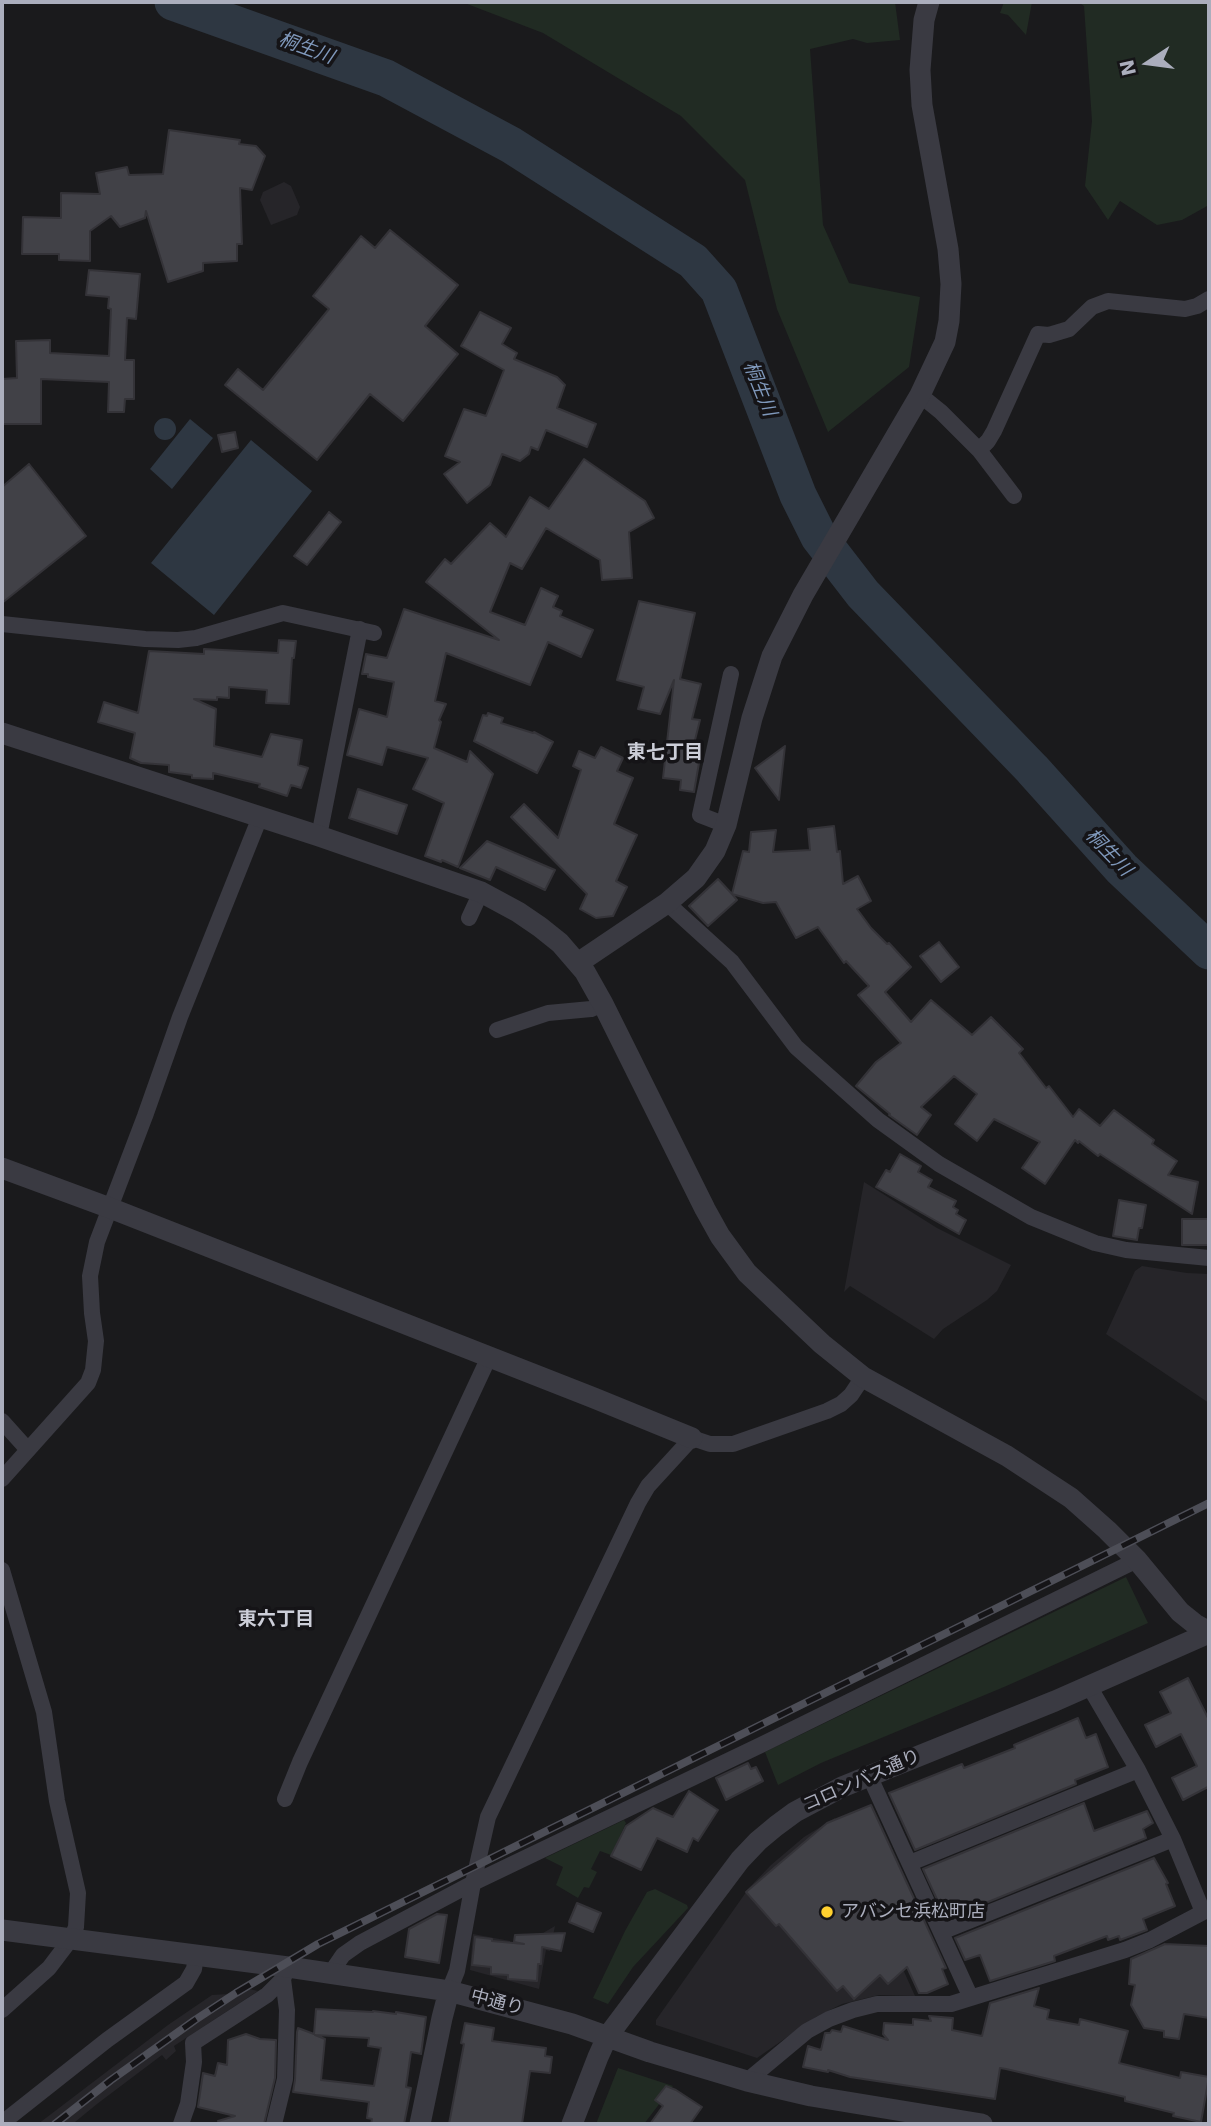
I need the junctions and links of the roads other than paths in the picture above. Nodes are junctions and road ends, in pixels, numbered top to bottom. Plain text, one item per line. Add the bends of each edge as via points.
1 (929, 2) edge
2 (1209, 299) edge
3 (917, 400) junction
4 (979, 450) junction
5 (1014, 496) dead end
6 (2, 624) edge
7 (731, 674) dead end
8 (2, 733) edge
9 (260, 817) junction
10 (726, 825) junction
11 (319, 836) junction
12 (481, 892) junction
13 (667, 903) junction
14 (469, 918) dead end
15 (578, 963) junction
16 (603, 1004) junction
17 (497, 1030) dead end
18 (2, 1168) edge
19 (110, 1208) junction
20 (1209, 1258) edge
21 (489, 1357) junction
22 (863, 1377) junction
23 (2, 1421) edge
24 (692, 1438) junction
25 (28, 1450) junction
26 (2, 1479) edge
27 (1137, 1560) junction
28 (2, 1570) edge
29 (1209, 1633) edge
30 (1089, 1686) junction
31 (1138, 1770) junction
32 (869, 1775) junction
33 (285, 1799) dead end
34 (1173, 1839) junction
35 (909, 1863) junction
36 (473, 1883) junction
37 (1206, 1910) edge
38 (2, 1930) edge
39 (941, 1932) junction
40 (71, 1939) junction
41 (197, 1956) junction
42 (286, 1973) junction
43 (330, 1974) junction
44 (449, 1991) junction
45 (971, 1998) junction
46 (2, 2011) edge
47 (607, 2038) junction
48 (747, 2081) junction
49 (2, 2123) edge
50 (181, 2124) edge
51 (274, 2124) edge
52 (420, 2124) edge
53 (572, 2124) edge
54 (982, 2124) edge

1 - 3 street via 921,44 922,105 951,284 945,342
2 - 4 street via 1185,309 1108,301 1092,307 1069,329 1038,334 994,431
3 - 4 street via 941,412
3 - 10 street via 772,656
4 - 5 street
6 - 11 street via 178,640 283,613 367,631
7 - 10 street via 700,815
8 - 9 street
9 - 11 street
9 - 19 street
10 - 13 street via 707,864
11 - 12 street
12 - 14 street
12 - 15 street via 540,927
13 - 15 street
13 - 20 street via 732,962 796,1048 878,1120 939,1164 1031,1217 1095,1243
15 - 16 street
16 - 17 street via 548,1013
16 - 22 street via 672,1147 725,1243 747,1273
18 - 19 street
19 - 21 street
19 - 25 street via 90,1276 96,1342 93,1370 88,1383
21 - 24 street
21 - 33 street
22 - 24 street via 841,1404 815,1415 733,1444
22 - 27 street via 1007,1456 1071,1498
23 - 25 street
24 - 36 street via 638,1503 488,1817
25 - 26 street
27 - 29 street via 1180,1612
27 - 36 street
28 - 40 street via 44,1713 57,1801 75,1875 77,1919
29 - 30 street, コロンバス通り
30 - 31 street
30 - 32 street, コロンバス通り
31 - 34 street
31 - 35 street
32 - 35 street
32 - 47 street, コロンバス通り via 815,1800 758,1841
34 - 37 street
34 - 39 street
35 - 39 street
36 - 43 street via 360,1943 342,1955
36 - 44 street
37 - 45 street via 1125,1950
38 - 40 street, 中通り
39 - 45 street
40 - 41 street, 中通り
40 - 46 street via 49,1968
41 - 42 street, 中通り
41 - 49 street via 186,1983
42 - 43 street, 中通り
42 - 50 street via 267,1995 193,2043 188,2104
42 - 51 street via 285,2078
43 - 44 street, 中通り
44 - 47 street, 中通り
44 - 52 street
45 - 48 street via 951,2004 877,2004 853,2010 807,2031
47 - 48 street, 中通り
47 - 53 street, コロンバス通り
48 - 54 street, 中通り

